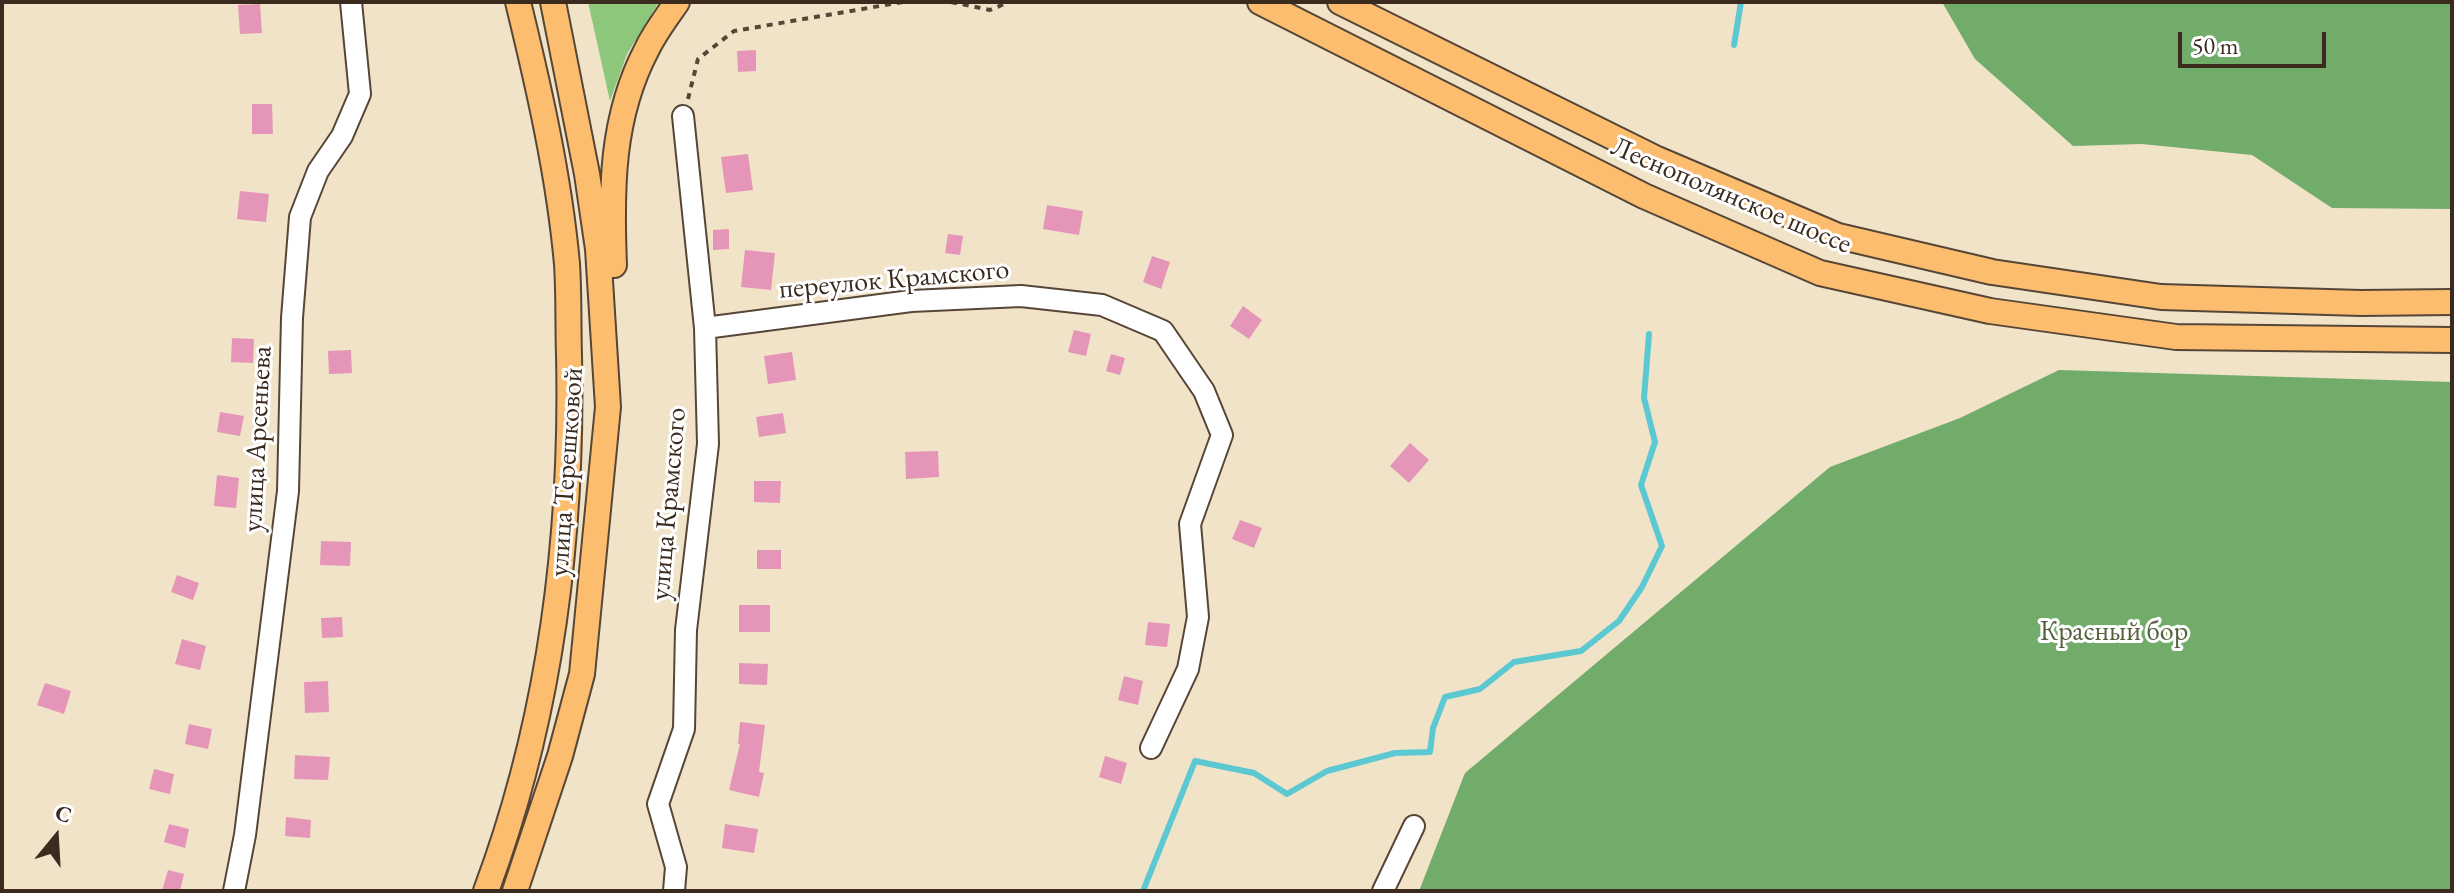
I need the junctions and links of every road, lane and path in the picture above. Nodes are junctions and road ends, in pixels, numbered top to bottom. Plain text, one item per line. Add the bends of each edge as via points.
1 (351, 2) edge
2 (518, 2) edge
3 (553, 2) edge
4 (677, 2) edge
5 (903, 2) edge
6 (951, 2) edge
7 (1009, 2) edge
8 (1260, 2) edge
9 (1340, 2) edge
10 (683, 116) joint
11 (2452, 302) edge
12 (705, 328) junction
13 (2452, 340) edge
14 (608, 407) junction
15 (1151, 748) dead end
16 (1414, 826) dead end
17 (234, 891) edge
18 (486, 891) edge
19 (515, 891) edge
20 (674, 891) edge
21 (1383, 891) edge

1 - 17 street, улица Арсеньева via 360,94 300,217 288,491
2 - 18 main road, улица Терешковой via 545,113 567,264 571,446 559,597 545,678
3 - 14 main road, улица Терешковой via 598,249
4 - 14 main road via 632,83 618,137 612,192 617,310
5 - 10 path via 734,31 698,59
6 - 7 path via 990,10
8 - 13 main road, Леснополянское шоссе via 1644,196 1820,273 1990,311 2176,337
9 - 11 main road, Леснополянское шоссе via 1657,159 1838,236 1992,272 2161,297
10 - 12 street, улица Крамского
12 - 15 street, переулок Крамского via 911,301 1021,296 1102,305 1163,331 1204,391 1222,435 1190,524 1198,617 1188,669
12 - 20 street, улица Крамского via 708,444 686,630 684,729 658,804 676,867
14 - 19 main road, улица Терешковой via 582,674
16 - 21 street

